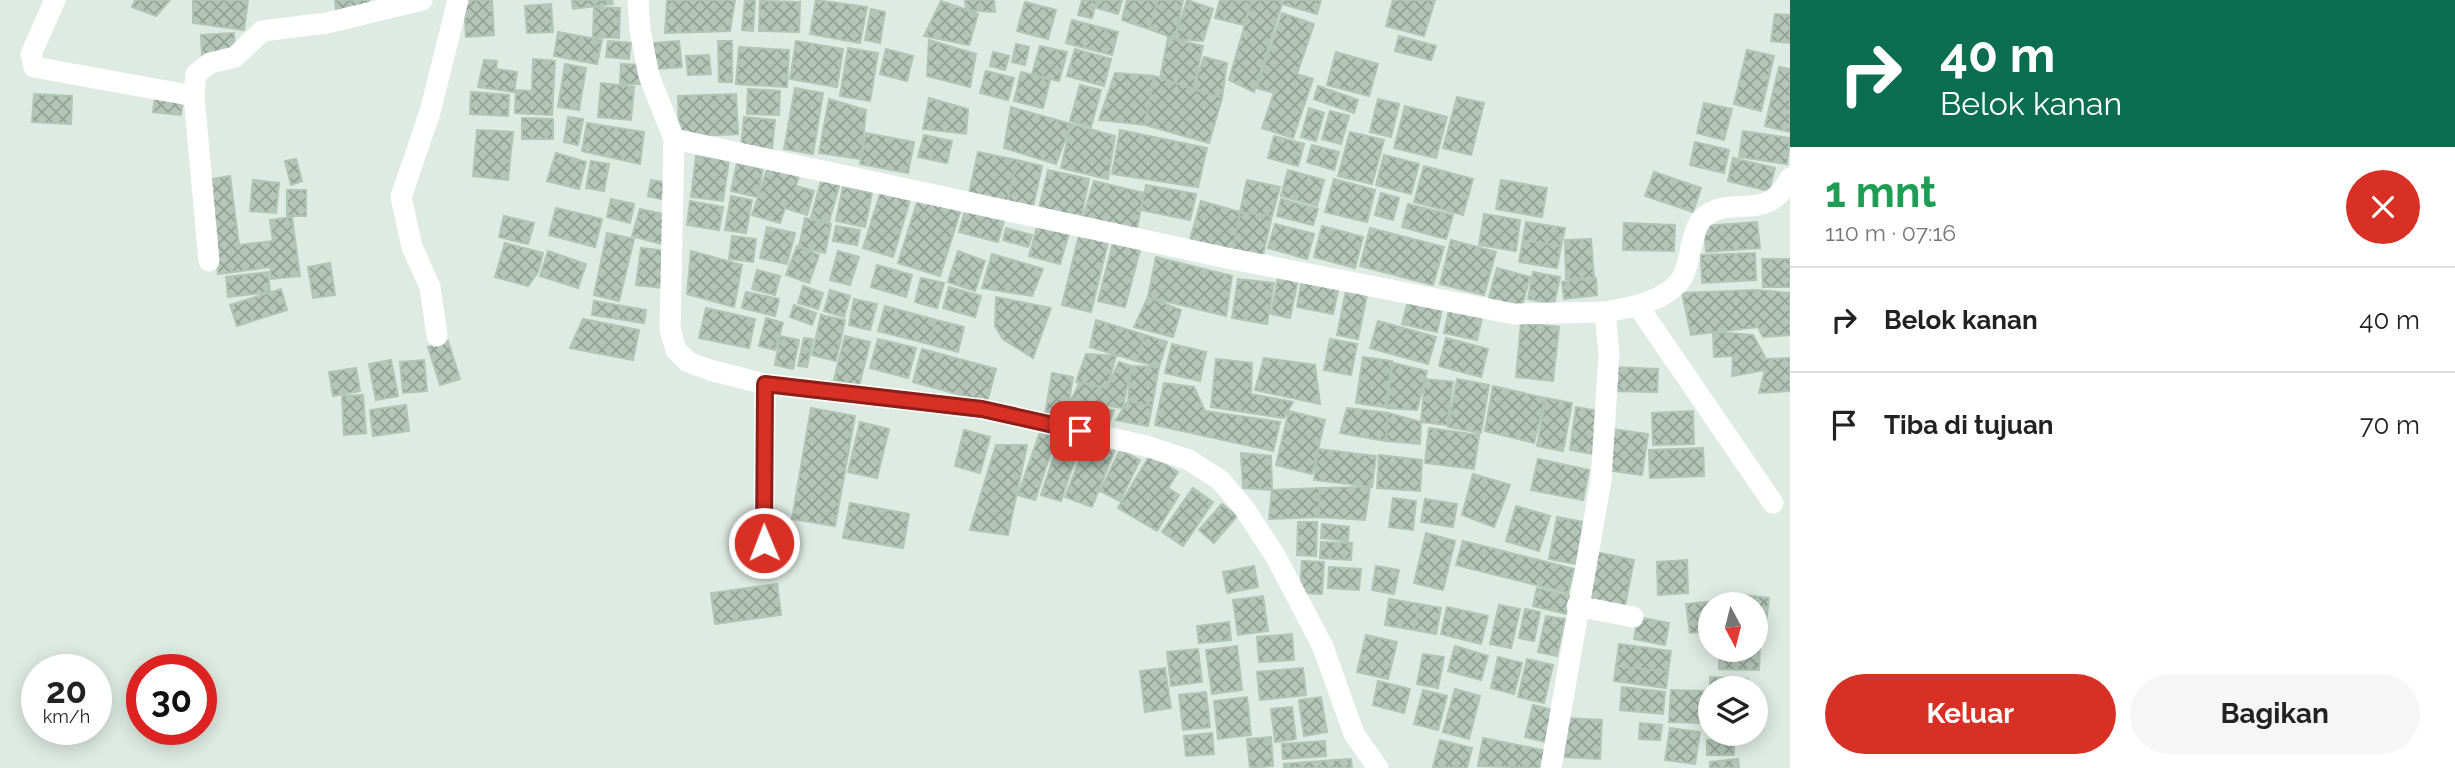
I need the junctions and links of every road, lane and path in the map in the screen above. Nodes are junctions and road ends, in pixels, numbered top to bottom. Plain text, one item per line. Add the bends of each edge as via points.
1 (55, 0) edge
2 (422, 0) edge
3 (458, 0) edge
4 (638, 0) edge
5 (194, 96) junction
6 (674, 139) junction
7 (1790, 178) edge
8 (209, 261) dead end
9 (1638, 306) junction
10 (1605, 312) junction
11 (437, 336) dead end
12 (765, 384) junction
13 (1773, 503) dead end
14 (764, 543) dead end
15 (1577, 606) junction
16 (1633, 617) dead end
17 (1378, 768) edge
18 (1550, 768) edge

1 - 5 street via 31,54 34,67
2 - 5 street via 327,23 262,31 235,57 202,68 196,74
3 - 11 street via 430,112 401,197 409,238 430,287
4 - 6 street via 649,76
5 - 8 street
6 - 10 street via 1227,258 1514,314
6 - 12 street via 670,329 676,351 688,362
7 - 9 street via 1774,200 1701,219 1681,279
9 - 10 street
9 - 13 street
10 - 15 street via 1609,354 1606,433
12 - 14 street
12 - 17 street via 982,409 1189,460 1220,480 1276,556 1323,647 1354,734
15 - 16 street
15 - 18 street

